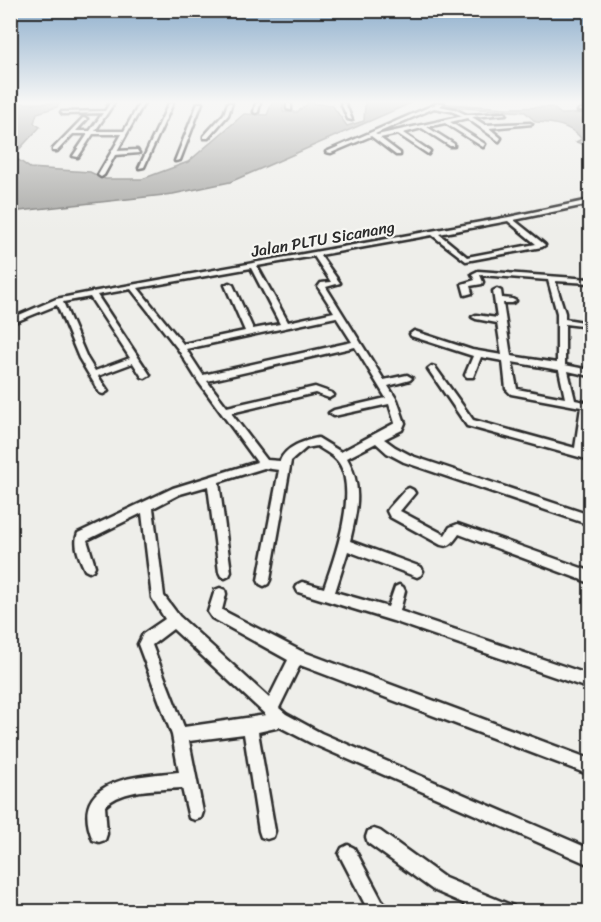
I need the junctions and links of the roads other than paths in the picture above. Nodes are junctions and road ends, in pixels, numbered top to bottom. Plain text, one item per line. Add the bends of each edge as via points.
1 (59, 146) edge
2 (83, 146) edge
3 (118, 146) edge
4 (151, 146) edge
5 (183, 146) edge
6 (344, 146) edge
7 (388, 146) edge
8 (420, 146) edge
9 (55, 150) dead end
10 (137, 152) dead end
11 (328, 152) dead end
12 (428, 152) dead end
13 (114, 153) junction
14 (398, 154) dead end
15 (76, 156) dead end
16 (177, 160) dead end
17 (141, 167) dead end
18 (101, 175) dead end
19 (591, 202) edge
20 (509, 219) junction
21 (434, 233) junction
22 (545, 233) dead end
23 (532, 236) junction
24 (316, 254) junction
25 (497, 255) junction
26 (253, 265) junction
27 (510, 274) junction
28 (551, 279) junction
29 (591, 281) edge
30 (229, 285) dead end
31 (132, 286) junction
32 (468, 293) dead end
33 (93, 294) junction
34 (59, 301) junction
35 (512, 301) dead end
36 (338, 314) junction
37 (476, 317) dead end
38 (502, 321) junction
39 (561, 321) junction
40 (10, 322) edge
41 (285, 325) junction
42 (591, 325) edge
43 (250, 332) junction
44 (414, 333) dead end
45 (357, 344) junction
46 (181, 347) junction
47 (478, 354) junction
48 (506, 358) junction
49 (134, 360) junction
50 (562, 368) junction
51 (432, 369) dead end
52 (591, 374) edge
53 (92, 375) junction
54 (145, 375) dead end
55 (470, 375) dead end
56 (407, 378) dead end
57 (201, 379) junction
58 (382, 384) junction
59 (103, 392) dead end
60 (329, 395) dead end
61 (392, 400) junction
62 (571, 403) junction
63 (588, 406) edge
64 (224, 411) junction
65 (334, 413) dead end
66 (376, 438) junction
67 (585, 455) edge
68 (341, 457) junction
69 (264, 464) junction
70 (285, 466) junction
71 (213, 479) junction
72 (409, 493) dead end
73 (147, 507) junction
74 (591, 520) edge
75 (343, 544) junction
76 (89, 566) dead end
77 (417, 571) dead end
78 (225, 572) dead end
79 (591, 578) edge
80 (264, 580) dead end
81 (302, 588) dead end
82 (399, 591) dead end
83 (220, 594) dead end
84 (328, 594) junction
85 (393, 615) junction
86 (174, 621) junction
87 (297, 657) junction
88 (591, 682) edge
89 (276, 714) junction
90 (250, 726) junction
91 (180, 735) junction
92 (591, 767) edge
93 (189, 779) junction
94 (195, 812) dead end
95 (267, 831) dead end
96 (99, 834) dead end
97 (374, 837) dead end
98 (348, 854) dead end
99 (591, 856) edge
100 (473, 905) edge
101 (379, 912) edge
102 (507, 912) edge

1 - 9 street
2 - 15 street
3 - 13 street
4 - 17 street
5 - 16 street
6 - 11 street
7 - 14 street
8 - 12 street
10 - 13 street
13 - 18 street
19 - 20 street, Jalan PLTU Sicanang
20 - 21 street, Jalan PLTU Sicanang
20 - 23 street
21 - 24 street, Jalan PLTU Sicanang
21 - 25 street via 466,259
22 - 23 street
23 - 25 street via 542,245
24 - 26 street, Jalan PLTU Sicanang
24 - 36 street via 335,280 335,284 322,287
25 - 27 street
26 - 31 street, Jalan PLTU Sicanang
26 - 41 street
27 - 28 street
27 - 32 street via 477,273 479,282 467,283
28 - 29 street
28 - 39 street
30 - 43 street
31 - 33 street, Jalan PLTU Sicanang
31 - 46 street
33 - 34 street, Jalan PLTU Sicanang
33 - 49 street
34 - 40 street, Jalan PLTU Sicanang
34 - 53 street
35 - 38 street via 498,295
36 - 41 street
36 - 45 street
37 - 38 street
38 - 48 street
39 - 42 street
39 - 50 street
41 - 43 street
43 - 46 street
44 - 47 street
45 - 57 street
45 - 58 street
46 - 57 street
47 - 48 street
47 - 55 street
48 - 50 street
48 - 62 street via 512,390
49 - 53 street
49 - 54 street
50 - 52 street
50 - 62 street
51 - 67 street via 470,423
53 - 59 street
56 - 58 street
57 - 64 street
58 - 61 street
60 - 64 street via 315,390
61 - 65 street
61 - 66 street via 400,425
62 - 63 street
63 - 67 street
64 - 69 street
66 - 68 street
66 - 74 street via 408,459
68 - 70 street via 324,444 311,443 286,459
68 - 75 street via 352,486
69 - 70 street
69 - 71 street
70 - 80 street
71 - 73 street via 177,491
71 - 78 street
72 - 79 street via 393,510 394,514 445,541 458,529
73 - 76 street via 82,537
73 - 86 street via 158,598
75 - 77 street
75 - 84 street
81 - 84 street
82 - 85 street
83 - 87 street via 217,614
84 - 85 street
85 - 88 street
86 - 89 street
86 - 91 street via 145,644
87 - 89 street
87 - 92 street
89 - 90 street
89 - 99 street via 316,738
90 - 91 street
90 - 95 street
91 - 93 street
93 - 94 street
93 - 96 street via 119,788 108,793 99,801 97,810
97 - 100 street
98 - 101 street
100 - 102 street

